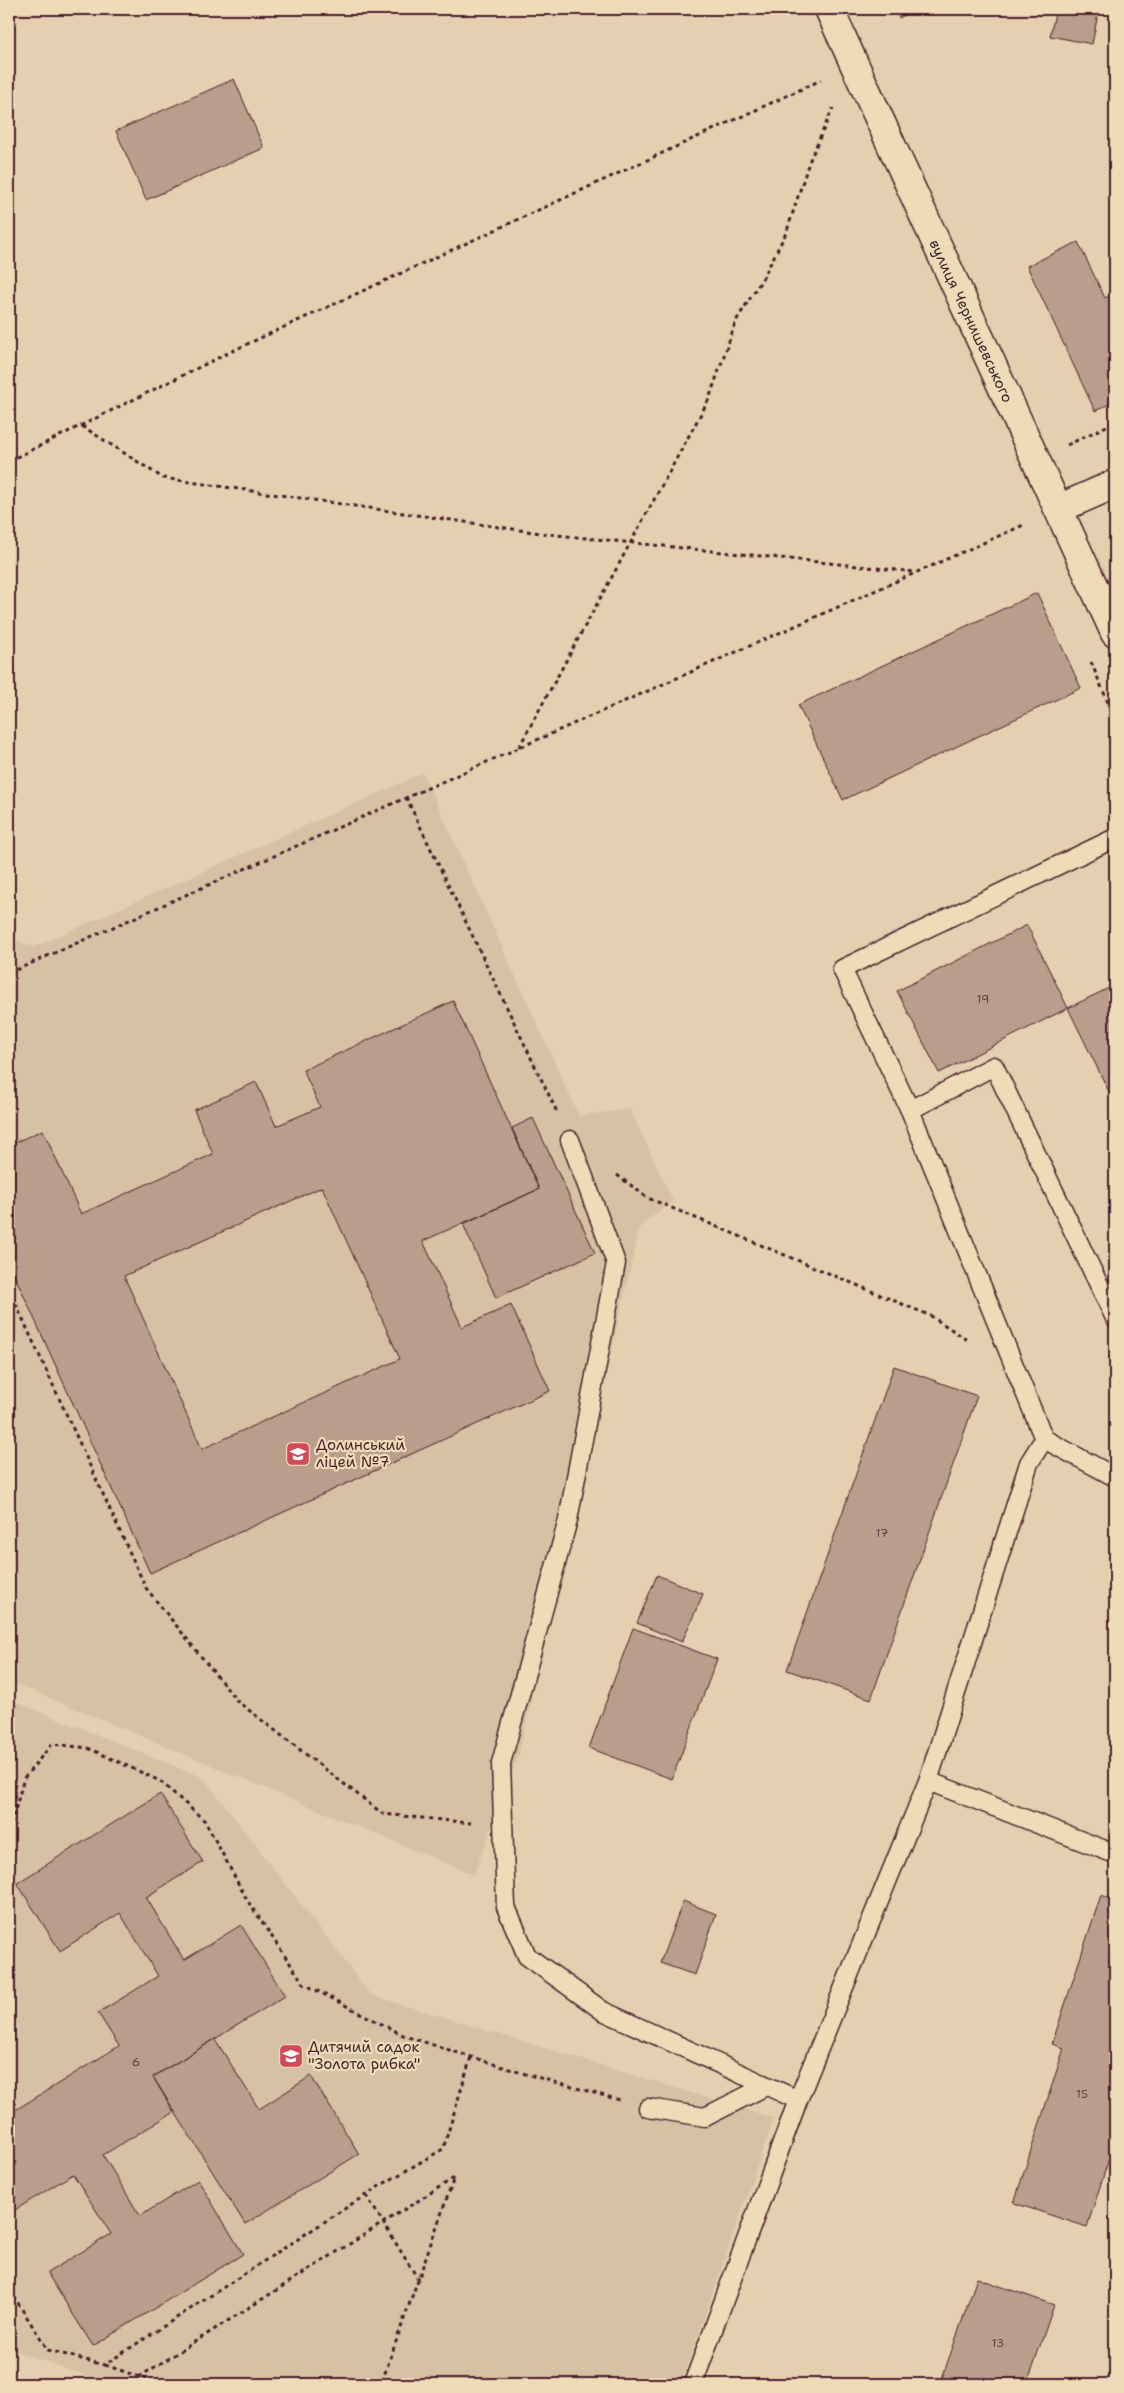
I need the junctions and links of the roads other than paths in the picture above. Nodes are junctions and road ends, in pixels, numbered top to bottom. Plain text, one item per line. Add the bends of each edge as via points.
1 (828, 9) edge
2 (1115, 484) edge
3 (1058, 509) junction
4 (1115, 633) edge
5 (1115, 838) edge
6 (910, 1110) junction
7 (570, 1140) road end
8 (1115, 1318) edge
9 (1044, 1439) junction
10 (1115, 1478) edge
11 (928, 1781) junction
12 (1115, 1854) edge
13 (766, 2086) junction
14 (798, 2100) junction
15 (648, 2108) road end
16 (693, 2384) edge

1 - 3 street, вулиця Чернишевського
2 - 3 street
3 - 4 street, вулиця Чернишевського
5 - 6 lane via 842,969
6 - 8 lane via 994,1066
6 - 9 lane
7 - 13 lane via 616,1263 568,1520 501,1762 506,1907 527,1956 603,2011
9 - 10 lane
9 - 11 lane via 1029,1463
11 - 12 lane
11 - 14 lane
13 - 14 lane
13 - 15 lane via 705,2117
14 - 16 lane

